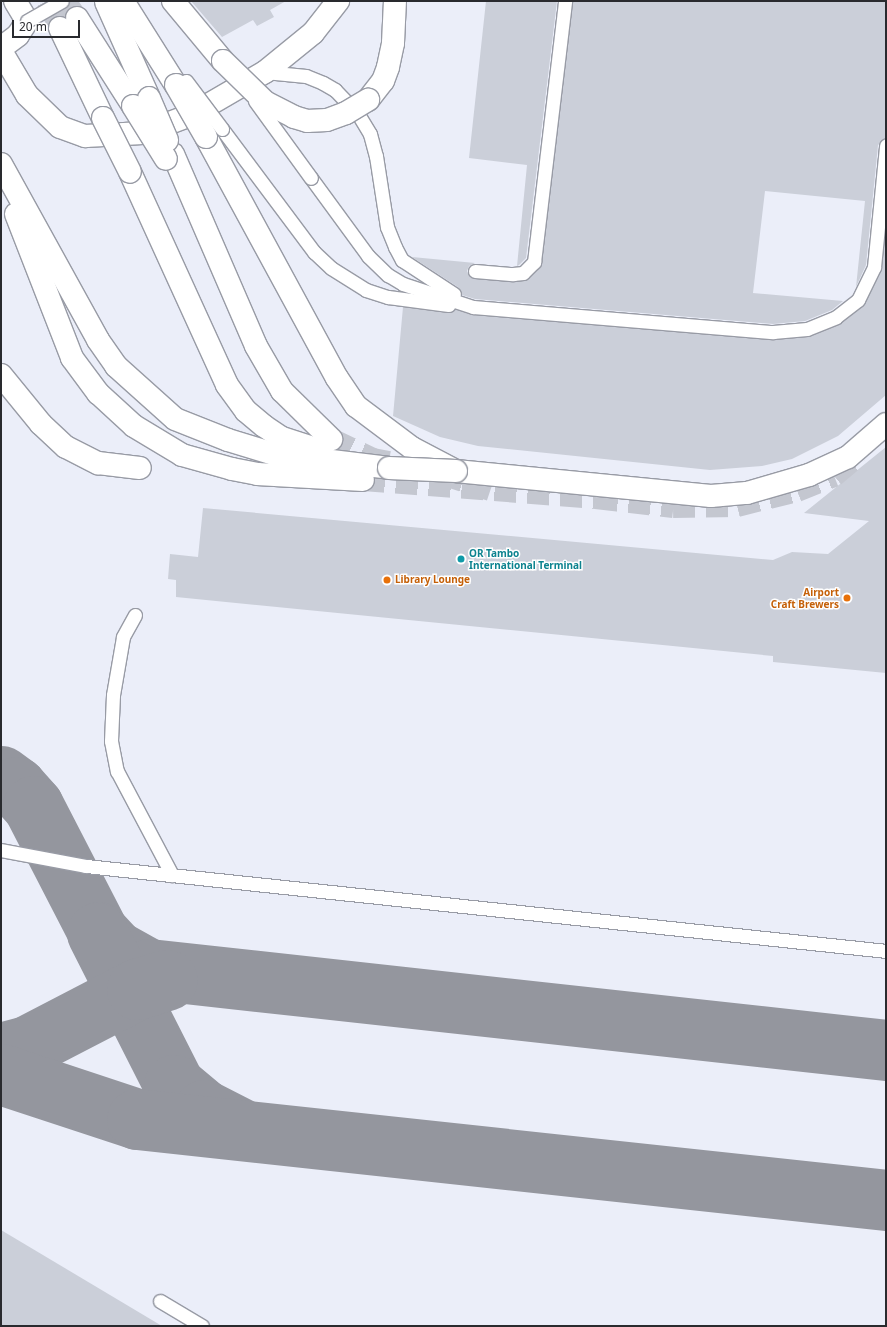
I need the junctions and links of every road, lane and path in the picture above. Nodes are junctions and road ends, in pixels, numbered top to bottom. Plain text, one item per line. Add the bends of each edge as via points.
1 (15, 1) edge
2 (62, 1) edge
3 (173, 1) edge
4 (338, 1) edge
5 (395, 1) edge
6 (565, 1) edge
7 (120, 6) edge
8 (26, 21) junction
9 (1, 48) edge
10 (1, 51) edge
11 (223, 61) junction
12 (265, 72) junction
13 (141, 102) junction
14 (214, 133) junction
15 (886, 146) edge
16 (1, 164) edge
17 (1, 172) edge
18 (475, 271) dead end
19 (473, 307) junction
20 (490, 307) junction
21 (1, 375) edge
22 (886, 424) edge
23 (331, 439) tunnel mouth
24 (140, 468) dead end
25 (389, 468) junction
26 (456, 471) junction
27 (363, 480) tunnel mouth
28 (136, 615) dead end
29 (1, 850) edge
30 (172, 875) junction
31 (886, 951) edge
32 (160, 1301) dead end
33 (202, 1326) edge

1 - 8 main road
2 - 8 lane, bridge
3 - 11 main road
4 - 12 main road via 313,33
5 - 11 main road, bridge via 393,43 388,67 380,86 368,100 346,113 327,120 307,121 265,102
6 - 18 lane via 534,262 523,272 513,274
7 - 13 main road
7 - 14 main road, bridge via 181,83
8 - 9 main road via 18,35
10 - 12 main road via 17,81 39,109 60,127 85,136 124,136 162,128 227,96
11 - 19 lane, bridge via 368,256 402,284
12 - 20 lane via 306,76 329,86 346,100 370,134 380,177 387,227 402,260 438,286 459,297
13 - 23 main road, bridge via 195,208 268,368 297,408
13 - 25 main road, bridge via 68,23 103,118 227,385 246,411 282,438
14 - 19 lane via 314,252 349,281 388,296
14 - 26 main road via 265,247 337,378 356,406 412,448
15 - 20 lane via 874,267 858,300 836,317 807,329 773,332 725,329
16 - 25 main road via 98,340 116,366 175,420 274,454
17 - 27 main road via 49,304 72,358 98,393 134,426 182,455 200,461 257,474
19 - 20 lane
21 - 24 main road via 41,424 66,447 98,463
22 - 26 main road via 848,457 809,475 747,493 711,496
25 - 26 main road, bridge
28 - 30 lane via 123,637 113,695 111,741 117,771
29 - 30 lane via 86,866
30 - 31 lane
32 - 33 lane

